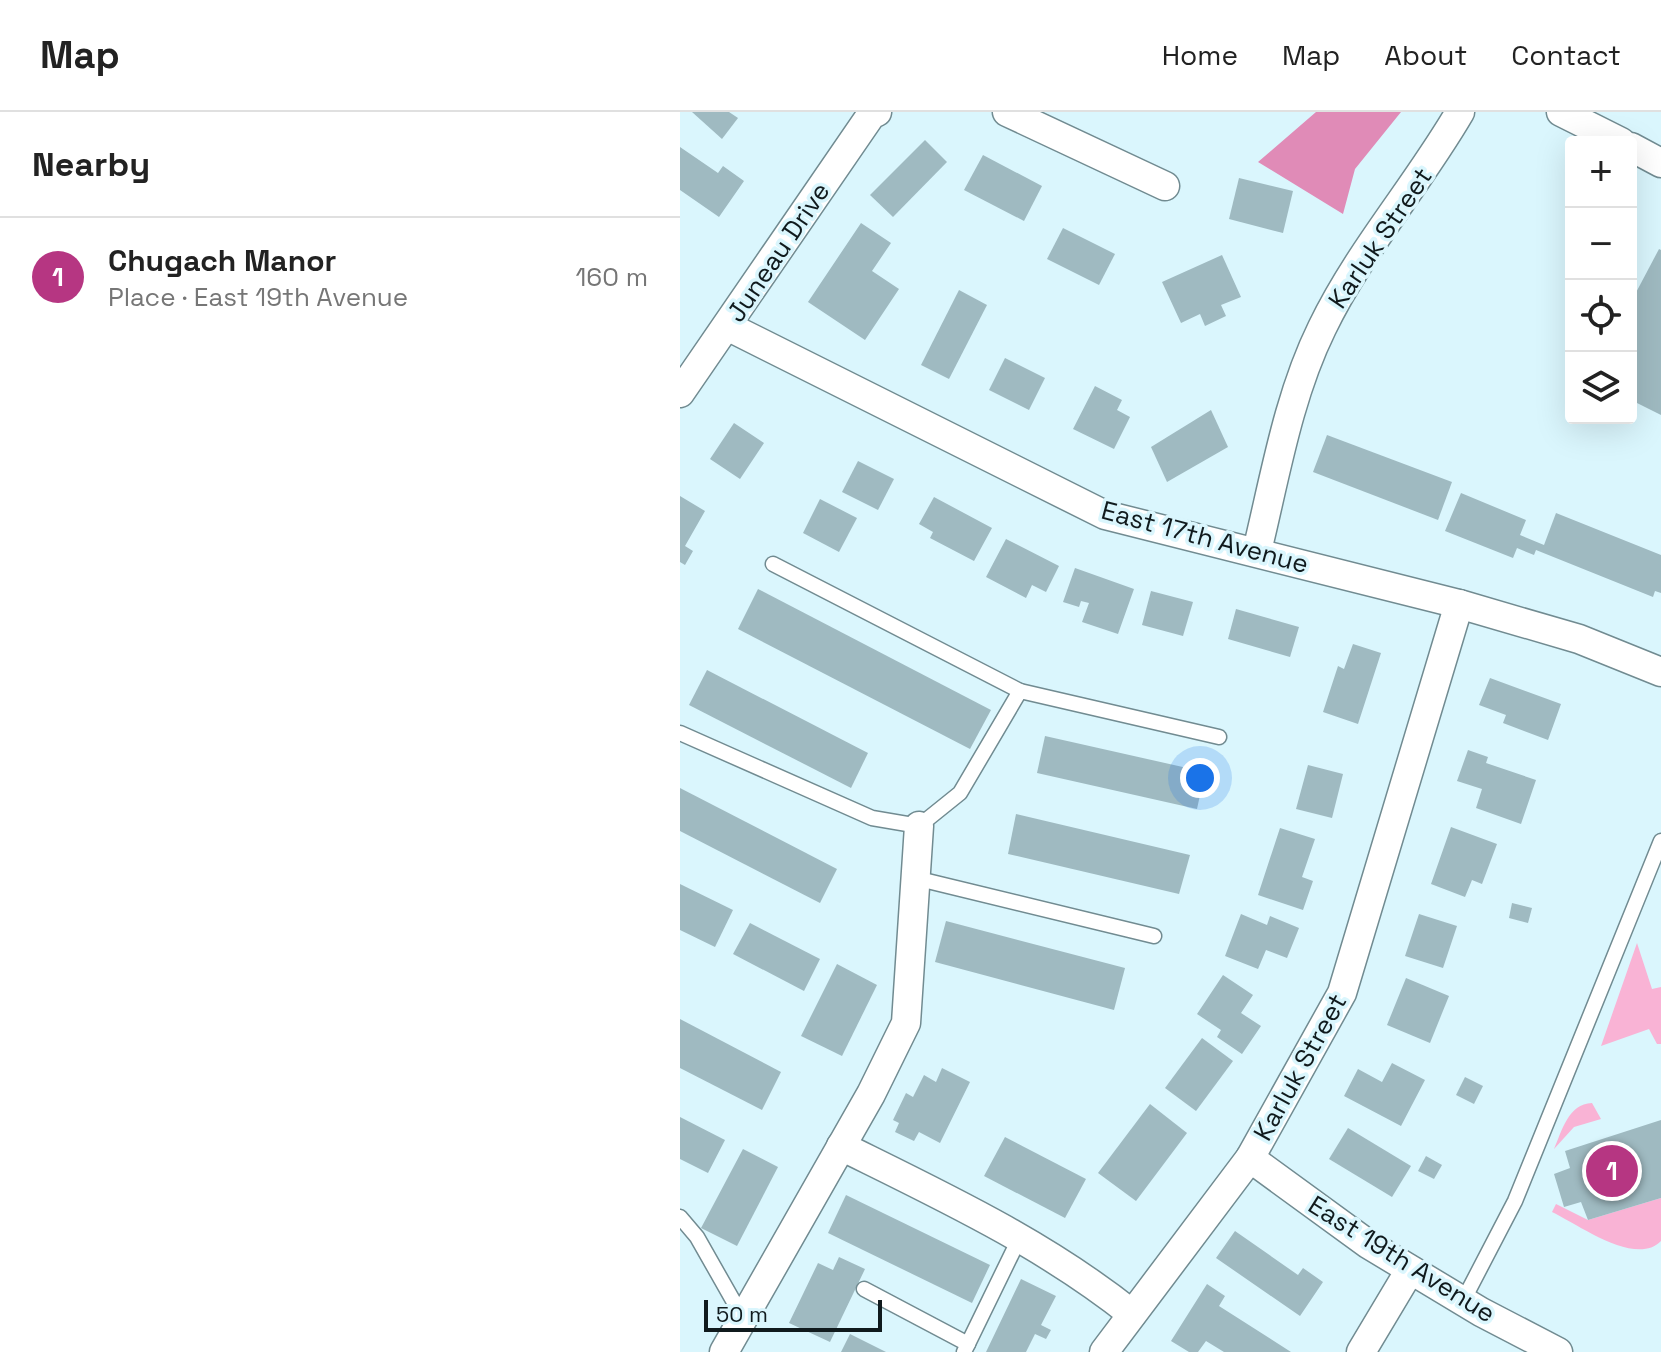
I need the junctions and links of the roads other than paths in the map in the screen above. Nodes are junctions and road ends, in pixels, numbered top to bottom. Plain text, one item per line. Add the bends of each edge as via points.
1 (877, 112) edge
2 (1007, 112) edge
3 (1460, 112) edge
4 (1561, 112) edge
5 (1609, 136) edge
6 (1637, 150) edge
7 (1661, 163) edge
8 (1165, 186) dead end
9 (727, 326) junction
10 (680, 393) edge
11 (1257, 551) junction
12 (773, 564) dead end
13 (1459, 604) junction
14 (1661, 672) edge
15 (1020, 691) junction
16 (680, 733) edge
17 (1219, 737) dead end
18 (919, 826) junction
19 (1661, 841) edge
20 (915, 878) junction
21 (1154, 936) dead end
22 (841, 1146) junction
23 (1250, 1158) junction
24 (680, 1217) edge
25 (1020, 1237) junction
26 (1410, 1270) junction
27 (864, 1289) dead end
28 (1463, 1301) junction
29 (1132, 1314) junction
30 (743, 1318) junction
31 (966, 1348) edge
32 (724, 1352) edge
33 (1104, 1352) edge
34 (1361, 1352) edge
35 (1558, 1352) edge

1 - 9 street, Juneau Drive
2 - 8 street
3 - 11 street, Karluk Street via 1427,169 1362,256 1321,329 1294,399
4 - 5 street
6 - 7 street
9 - 10 street, Juneau Drive
9 - 11 street, East 17th Avenue via 1105,515
11 - 13 street, East 17th Avenue
12 - 15 lane
13 - 14 street, East 17th Avenue via 1579,639
13 - 23 street, Karluk Street via 1342,993
15 - 17 lane
15 - 18 lane via 960,793
16 - 18 lane via 872,818
18 - 20 street
19 - 28 lane via 1515,1201
20 - 21 lane
20 - 22 street via 906,1023
22 - 25 street
22 - 30 street
23 - 26 street, East 19th Avenue
23 - 29 street, Karluk Street
24 - 30 lane
25 - 29 street via 1082,1274
25 - 31 lane
26 - 28 street, East 19th Avenue
26 - 34 street
27 - 31 lane
28 - 35 street, East 19th Avenue
29 - 33 street, Karluk Street
30 - 32 street

